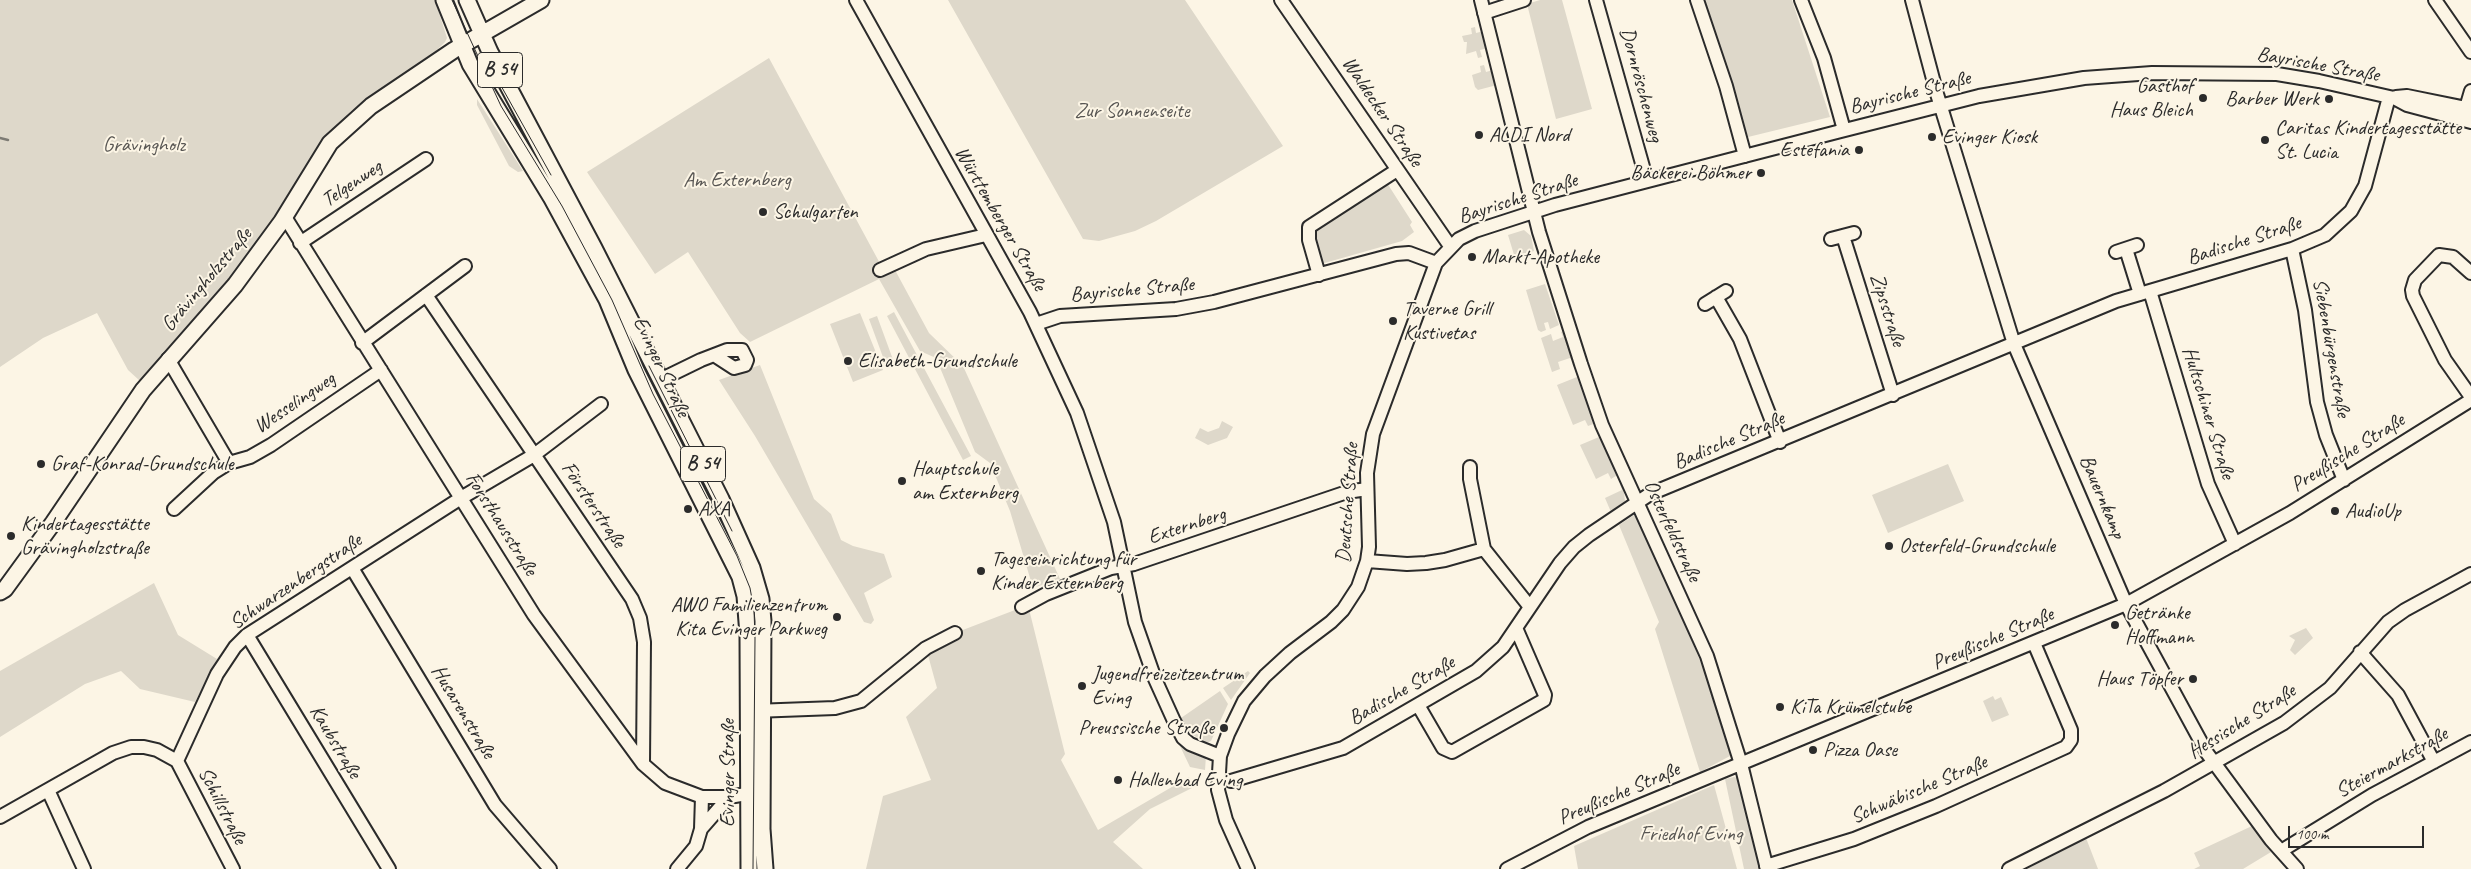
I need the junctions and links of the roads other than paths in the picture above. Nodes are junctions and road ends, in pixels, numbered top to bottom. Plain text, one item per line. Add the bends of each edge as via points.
1 (444, 0) edge
2 (467, 0) edge
3 (541, 0) edge
4 (856, 0) edge
5 (1281, 0) edge
6 (1524, 0) edge
7 (1596, 0) edge
8 (1697, 0) edge
9 (1801, 0) edge
10 (1912, 0) edge
11 (2435, 0) edge
12 (1482, 6) edge
13 (482, 33) junction
14 (462, 45) junction
15 (2470, 54) edge
16 (2471, 91) edge
17 (2391, 97) junction
18 (1942, 105) junction
19 (2470, 116) edge
20 (1844, 130) junction
21 (1745, 156) junction
22 (426, 159) dead end
23 (1397, 170) junction
24 (1647, 182) junction
25 (1535, 212) junction
26 (285, 217) junction
27 (986, 235) junction
28 (1843, 236) dead end
29 (300, 243) junction
30 (1450, 246) junction
31 (2126, 249) dead end
32 (2292, 250) junction
33 (1436, 263) junction
34 (466, 266) dead end
35 (880, 270) dead end
36 (2471, 273) edge
37 (1319, 276) junction
38 (2145, 292) junction
39 (426, 295) junction
40 (1705, 304) dead end
41 (1036, 324) junction
42 (362, 343) junction
43 (2014, 344) junction
44 (714, 355) dead end
45 (168, 359) junction
46 (380, 370) junction
47 (660, 380) junction
48 (1893, 395) junction
49 (2471, 398) edge
50 (601, 404) dead end
51 (1780, 442) junction
52 (534, 455) junction
53 (229, 463) junction
54 (1470, 467) dead end
55 (2344, 480) junction
56 (1367, 490) junction
57 (461, 498) junction
58 (1637, 502) junction
59 (174, 509) dead end
60 (2235, 544) junction
61 (1484, 549) junction
62 (1367, 562) junction
63 (1124, 566) junction
64 (352, 568) junction
65 (2471, 574) edge
66 (0, 592) edge
67 (2126, 604) junction
68 (1022, 607) dead end
69 (1530, 607) junction
70 (1516, 628) junction
71 (955, 633) dead end
72 (247, 636) junction
73 (2034, 643) junction
74 (2360, 652) junction
75 (1418, 705) junction
76 (756, 711) junction
77 (2471, 742) edge
78 (1220, 756) junction
79 (177, 761) junction
80 (2434, 762) junction
81 (642, 764) junction
82 (1741, 764) junction
83 (2215, 764) junction
84 (1231, 781) dead end
85 (48, 790) junction
86 (756, 792) junction
87 (702, 797) junction
88 (729, 797) junction
89 (0, 817) edge
90 (701, 829) junction
91 (2281, 851) junction
92 (1767, 868) edge
93 (84, 869) edge
94 (233, 869) edge
95 (389, 869) edge
96 (550, 869) edge
97 (676, 869) edge
98 (749, 869) edge
99 (765, 869) edge
100 (1248, 869) edge
101 (1507, 869) edge
102 (2008, 869) edge
103 (2297, 869) edge

1 - 14 main road, Evinger Straße / B 54
2 - 13 main road, Evinger Straße / B 54
3 - 13 main road, Grävingholzstraße
4 - 27 street, Württemberger Straße
5 - 23 street, Waldecker Straße
6 - 12 street
7 - 24 street, Dornröschenweg
8 - 21 street
9 - 20 street via 1824,58
10 - 18 street, Bauernkamp
11 - 15 street
12 - 25 street, Osterfeldstraße
13 - 14 main road, Grävingholzstraße
13 - 47 main road, Evinger Straße / B 54
14 - 26 main road, Grävingholzstraße via 371,106 330,143
14 - 76 main road, Evinger Straße / B 54 via 584,256 619,326 636,370 731,556 745,596
16 - 19 street
17 - 18 street, Bayrische Straße via 2277,74 2163,73 2054,82
17 - 19 street, Bayrische Straße via 2407,105
17 - 32 street, Badische Straße via 2370,173 2354,206 2325,235
18 - 20 street, Bayrische Straße
18 - 43 street, Bauernkamp
20 - 21 street, Bayrische Straße
21 - 24 street, Bayrische Straße
22 - 29 street, Telgenweg
23 - 30 street, Waldecker Straße
23 - 37 street via 1309,227 1309,240
24 - 25 street, Bayrische Straße
25 - 30 street, Bayrische Straße via 1475,231 1458,238
25 - 58 street, Osterfeldstraße via 1589,390
26 - 29 street, Forsthausstraße
26 - 45 main road, Grävingholzstraße via 235,285
27 - 35 street via 926,249
27 - 41 street, Württemberger Straße
28 - 48 street, Zipsstraße
29 - 42 street, Forsthausstraße
30 - 33 street, Deutsche Straße
31 - 38 street
32 - 38 street, Badische Straße
32 - 55 street, Siebenbürgenstraße via 2305,310 2317,402
33 - 37 street, Bayrische Straße via 1402,253
33 - 56 street, Deutsche Straße via 1374,434
34 - 39 street
36 - 49 street via 2452,256 2440,255 2415,280 2412,290 2445,360
37 - 41 street, Bayrische Straße via 1184,307 1060,316
38 - 43 street, Badische Straße
38 - 60 street, Hultschiner Straße via 2208,484
39 - 42 street
39 - 52 street, Försterstraße
40 - 51 street via 1721,294
41 - 63 street, Württemberger Straße via 1078,413 1103,484
42 - 46 street, Forsthausstraße
43 - 48 street, Badische Straße
43 - 67 street, Bauernkamp
44 - 47 street
45 - 53 street
45 - 66 main road, Grävingholzstraße
46 - 53 street, Wesselingweg via 271,445 250,457
46 - 57 street, Forsthausstraße
47 - 76 main road, Evinger Straße / B 54 via 721,499 756,580 763,621
48 - 51 street, Badische Straße
49 - 55 street, Preußische Straße
50 - 52 street, Schwarzenbergstraße
51 - 58 street, Badische Straße
52 - 57 street, Schwarzenbergstraße
52 - 81 street, Försterstraße via 632,599 640,618 644,642
53 - 59 street, Wesselingweg via 213,473
54 - 61 street
55 - 60 street, Preußische Straße
56 - 62 street, Deutsche Straße
56 - 63 street, Externberg via 1348,492
57 - 64 street, Schwarzenbergstraße
57 - 81 street, Forsthausstraße via 534,615
58 - 69 street, Badische Straße via 1574,547
58 - 82 street, Osterfeldstraße via 1704,648
60 - 67 street, Preußische Straße
61 - 62 street via 1425,563
61 - 69 street
62 - 78 street, Deutsche Straße via 1358,587 1342,610 1277,664 1244,701
63 - 68 street, Externberg via 1111,568 1046,594
63 - 78 street, Württemberger Straße via 1135,622 1155,680 1174,721 1190,744
64 - 72 street, Schwarzenbergstraße
64 - 96 street, Husarenstraße via 495,805
65 - 74 street, Hessische Straße via 2405,610 2388,622
67 - 73 street, Preußische Straße
67 - 83 street, Bauernkamp
69 - 70 street, Badische Straße
70 - 75 street, Badische Straße via 1491,659
70 - 75 street via 1545,695 1544,700 1452,752 1443,748
71 - 76 street via 926,648 861,701 835,708
72 - 79 street, Schwarzenbergstraße via 235,647 217,674
72 - 95 street, Kaubstraße
73 - 82 street, Preußische Straße
73 - 92 street, Schwäbische Straße via 2071,730 2071,740 2066,747 1854,839
74 - 80 street via 2398,695
74 - 83 street, Hessische Straße via 2340,678 2311,704
75 - 84 street, Badische Straße via 1343,748
76 - 86 main road, Evinger Straße / B 54
77 - 80 street, Steiermarkstraße
78 - 100 street, Deutsche Straße via 1220,802
79 - 85 street via 157,750 130,747 113,753
79 - 94 street, Schillstraße
80 - 91 street, Steiermarkstraße via 2372,795
81 - 87 street, Forsthausstraße via 666,783
82 - 92 street, Osterfeldstraße
82 - 101 street, Preußische Straße via 1588,827
83 - 91 street, Bauernkamp
83 - 102 street, Hessische Straße
85 - 89 street
85 - 93 street
86 - 88 street, Forsthausstraße
86 - 98 main road, Evinger Straße / B 54
86 - 99 main road, Evinger Straße / B 54
87 - 88 street, Forsthausstraße
87 - 90 street
88 - 90 street
90 - 97 street via 696,846
91 - 103 street, Bauernkamp

